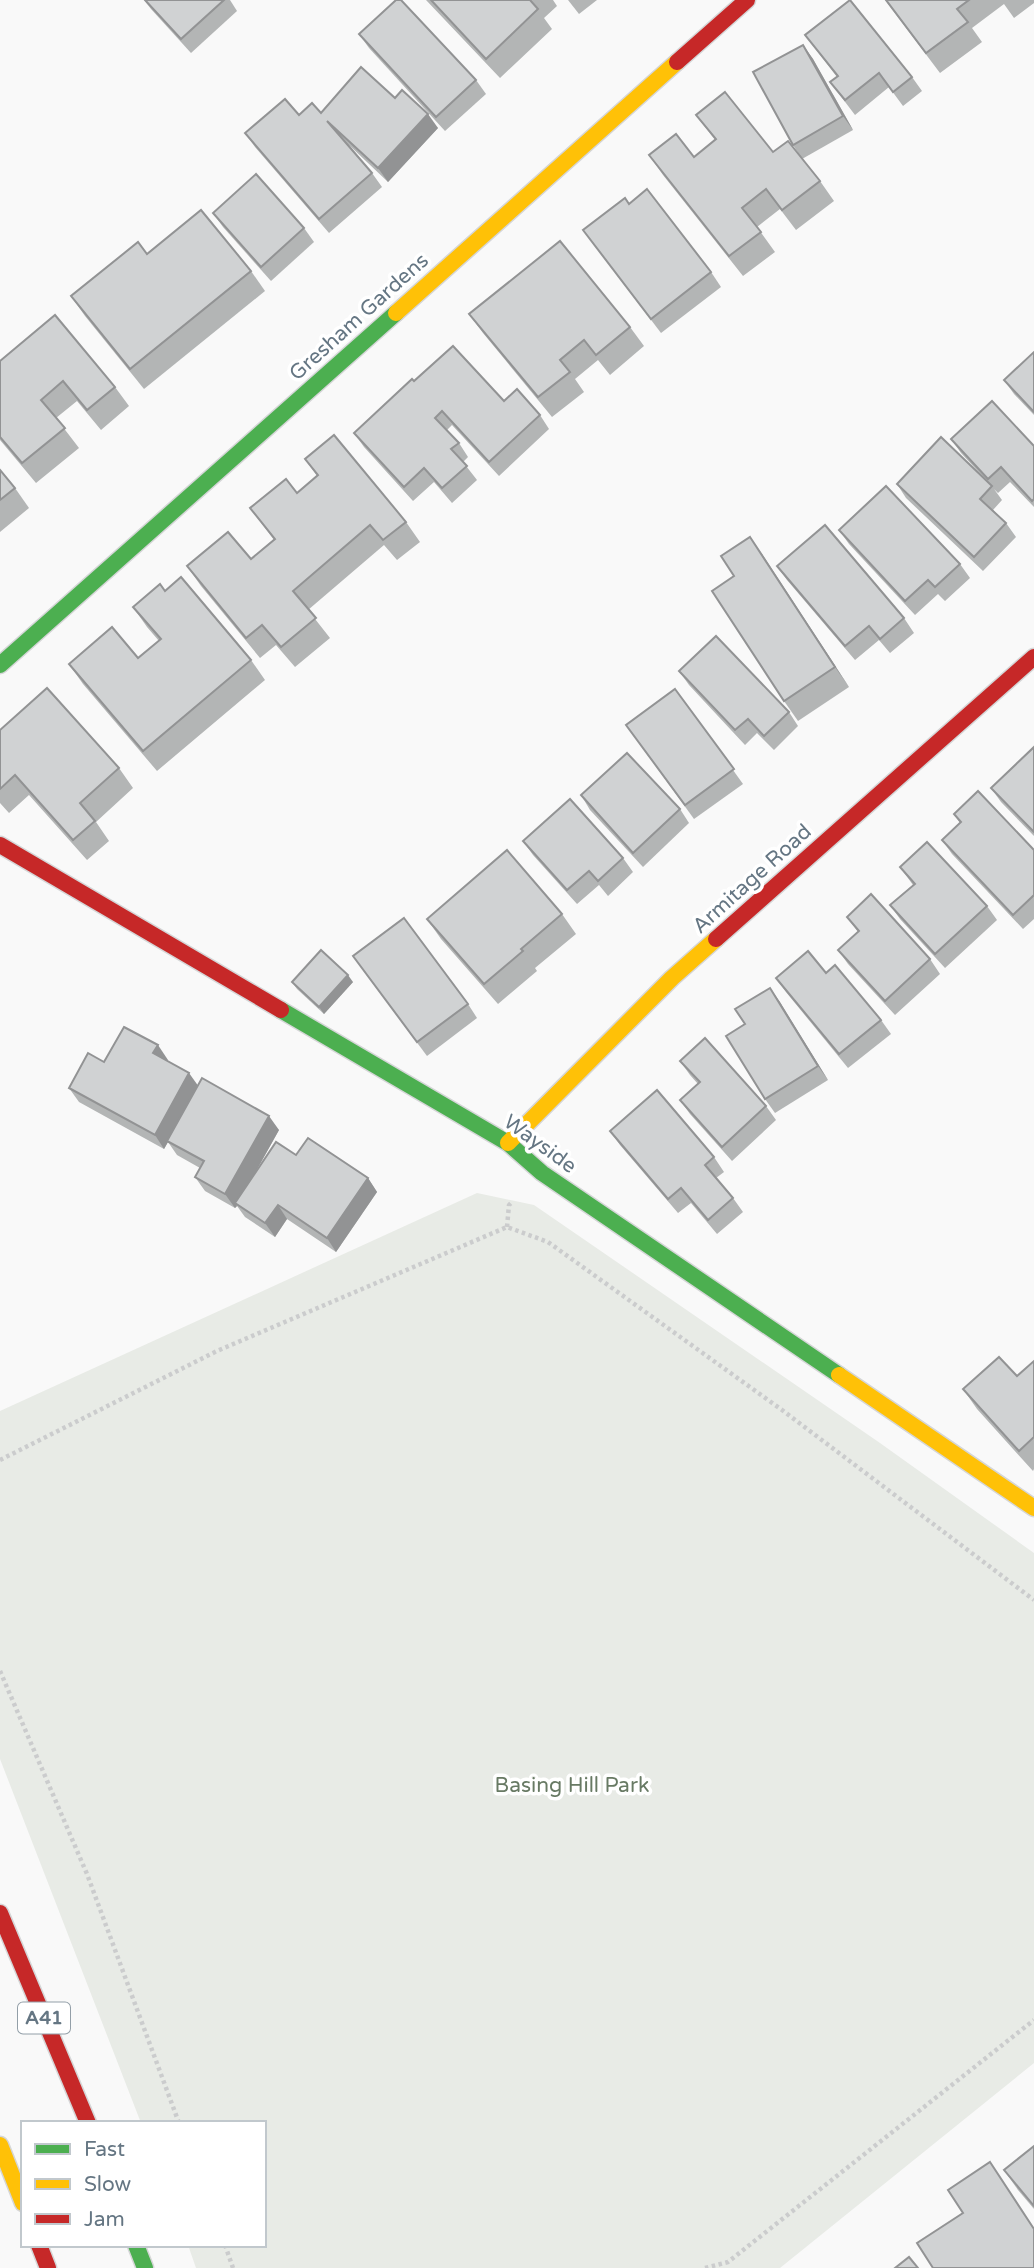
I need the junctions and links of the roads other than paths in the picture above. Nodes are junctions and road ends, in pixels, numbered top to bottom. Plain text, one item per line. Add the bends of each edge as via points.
1 (747, 0) edge
2 (1034, 657) edge
3 (0, 665) edge
4 (0, 845) edge
5 (508, 1143) junction
6 (1034, 1508) edge
7 (0, 1913) edge
8 (87, 2121) edge
9 (0, 2146) edge
10 (21, 2198) edge
11 (40, 2247) edge
12 (137, 2247) edge
13 (48, 2268) edge
14 (145, 2268) edge

1 - 3 main road, Gresham Gardens
2 - 5 main road, Armitage Road via 672,978
4 - 5 main road, Wayside
5 - 6 main road, Wayside via 542,1173
7 - 8 main road, A41
9 - 10 main road
11 - 13 main road
12 - 14 main road

